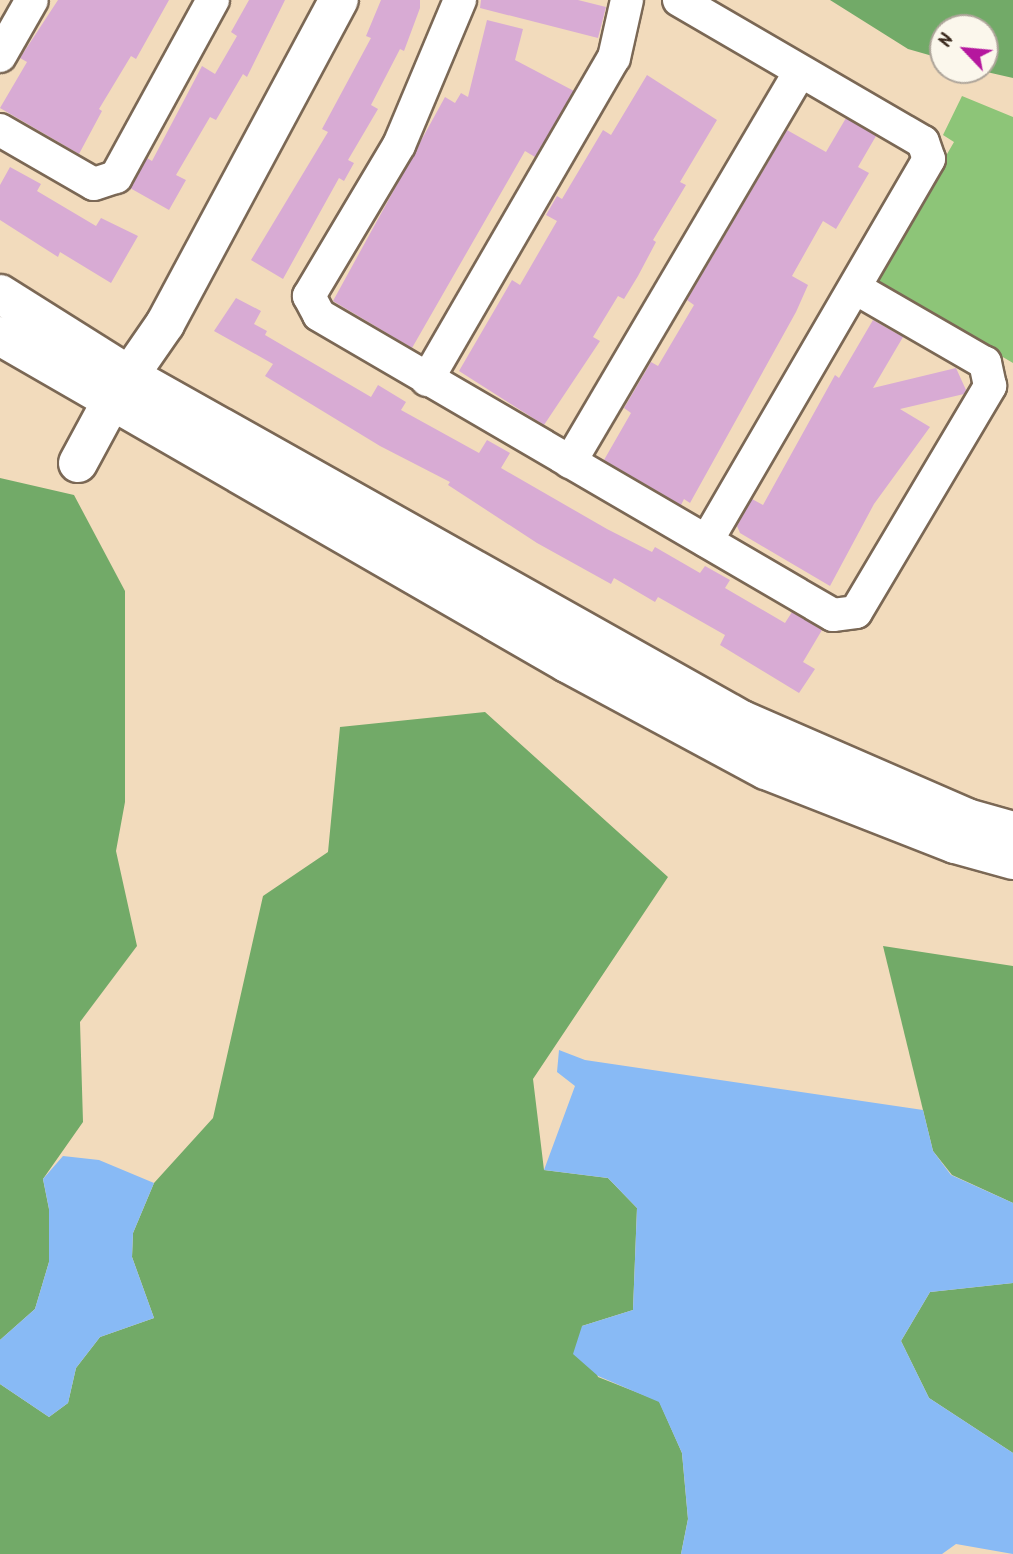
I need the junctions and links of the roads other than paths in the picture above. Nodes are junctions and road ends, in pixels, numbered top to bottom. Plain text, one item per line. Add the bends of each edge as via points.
1 (32, 0) edge
2 (213, 0) edge
3 (339, 0) edge
4 (460, 0) edge
5 (626, 0) edge
6 (679, 0) edge
7 (0, 56) edge
8 (800, 72) junction
9 (0, 130) edge
10 (857, 289) junction
11 (0, 294) edge
12 (0, 336) edge
13 (427, 380) junction
14 (120, 389) junction
15 (570, 462) junction
16 (78, 463) dead end
17 (707, 541) junction
18 (1013, 831) edge
19 (1013, 860) edge

1 - 7 street
2 - 9 street via 116,177 94,184
3 - 14 street via 165,324
4 - 13 street via 398,145 310,296 319,315
5 - 13 street via 614,58
6 - 8 street
8 - 10 street via 923,142 929,159
8 - 15 street
10 - 17 street
10 - 17 street via 985,363 990,386 856,612 833,615
11 - 14 street
12 - 14 street
13 - 15 street
14 - 16 street
14 - 18 street via 742,720 967,818
14 - 19 street via 567,663 766,769 955,844
15 - 17 street

